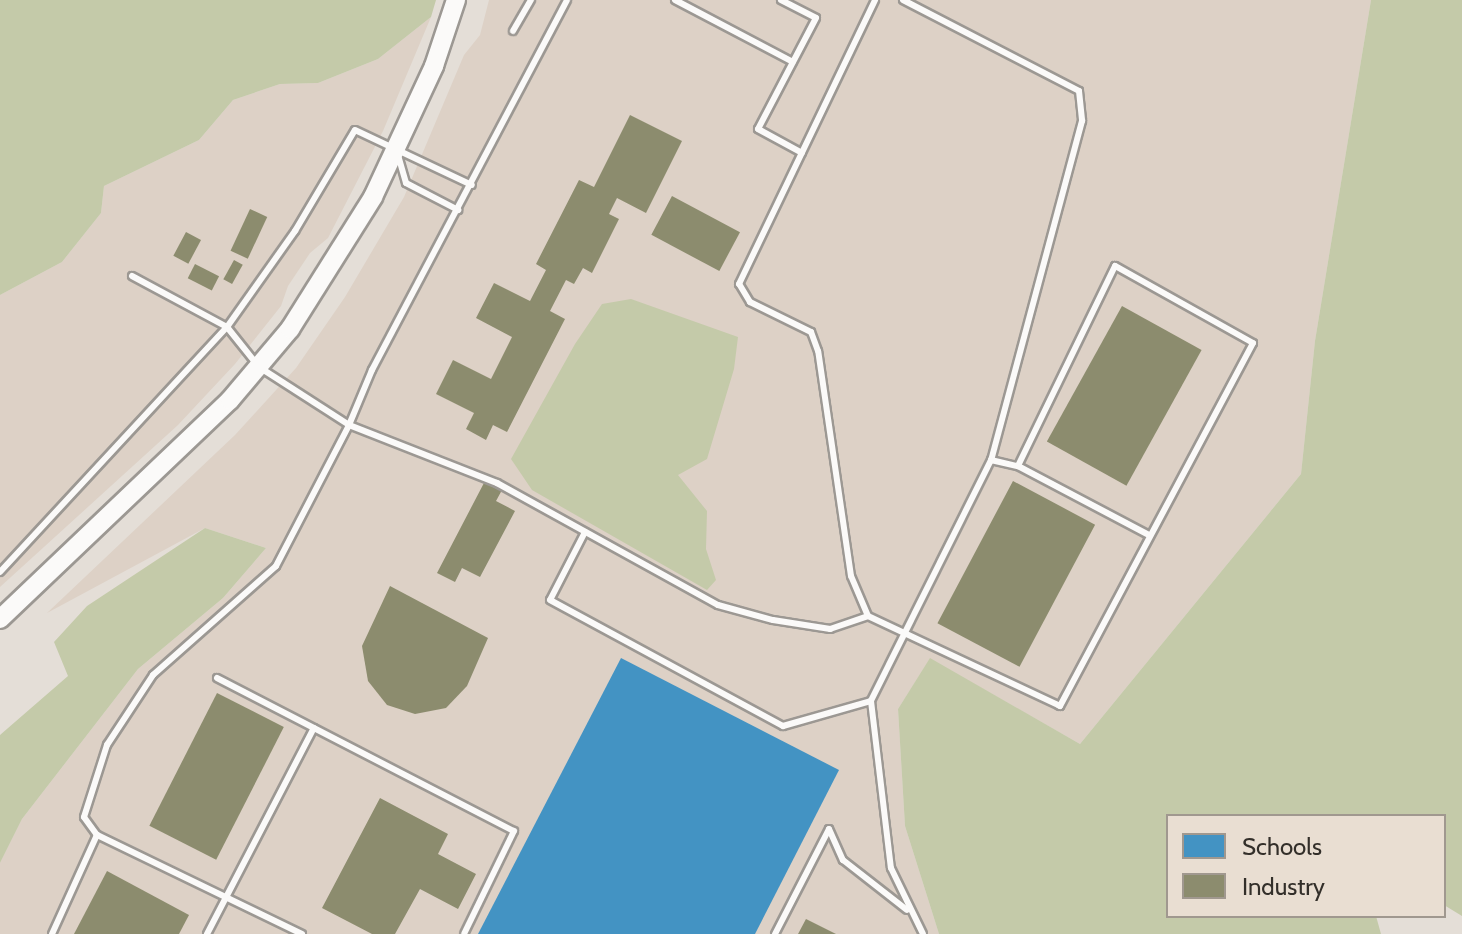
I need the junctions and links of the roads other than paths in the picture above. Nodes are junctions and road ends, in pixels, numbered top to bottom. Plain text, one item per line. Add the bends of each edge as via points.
1 (456, 0) edge
2 (531, 0) edge
3 (567, 0) edge
4 (675, 0) edge
5 (781, 0) edge
6 (875, 0) edge
7 (903, 0) edge
8 (513, 31) dead end
9 (793, 62) junction
10 (396, 149) junction
11 (802, 153) junction
12 (472, 185) junction
13 (458, 210) junction
14 (132, 276) dead end
15 (227, 327) junction
16 (259, 367) junction
17 (349, 425) junction
18 (991, 460) junction
19 (1018, 466) junction
20 (585, 532) junction
21 (1149, 535) junction
22 (0, 572) edge
23 (868, 616) junction
24 (0, 619) edge
25 (904, 633) junction
26 (217, 678) dead end
27 (871, 701) junction
28 (314, 728) junction
29 (97, 835) junction
30 (228, 897) junction
31 (910, 912) junction
32 (52, 934) edge
33 (207, 934) edge
34 (302, 934) edge
35 (464, 934) edge
36 (775, 934) edge
37 (923, 934) edge

1 - 10 street via 434,66
2 - 8 lane
3 - 12 lane
4 - 9 lane
5 - 9 lane via 816,18
6 - 11 lane
7 - 18 lane via 1079,91 1082,121
9 - 11 lane via 758,129
10 - 12 lane
10 - 13 lane via 406,183
10 - 15 lane via 355,130 295,231
10 - 16 street via 343,249
11 - 23 lane via 739,284 750,302 811,332 815,341 851,576
12 - 13 lane
13 - 17 lane via 372,370
14 - 15 lane
15 - 16 lane
15 - 22 lane
16 - 17 lane
16 - 24 street
17 - 20 lane via 497,483
17 - 29 lane via 276,566 153,675 107,745 84,817
18 - 19 lane
18 - 25 lane
19 - 21 lane
19 - 21 lane via 1115,266 1253,343
20 - 23 lane via 718,605 830,629
20 - 27 lane via 550,600 783,726
21 - 25 lane via 1060,706
23 - 25 lane
25 - 27 lane
26 - 28 lane
27 - 31 lane via 891,868
28 - 30 lane
28 - 35 lane via 514,831
29 - 30 lane
29 - 32 lane
30 - 33 lane
30 - 34 lane
31 - 36 lane via 843,860 829,829
31 - 37 lane

